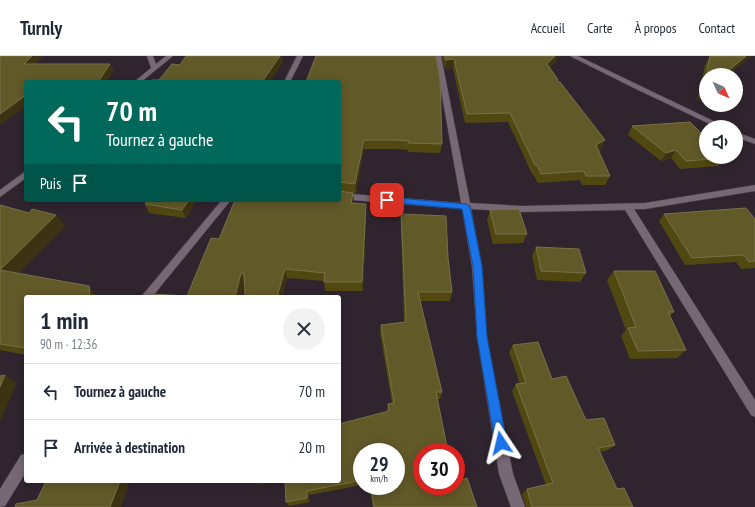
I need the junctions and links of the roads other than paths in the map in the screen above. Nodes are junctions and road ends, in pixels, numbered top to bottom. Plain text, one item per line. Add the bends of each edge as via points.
1 (150, 56) edge
2 (170, 56) edge
3 (300, 56) edge
4 (438, 56) edge
5 (573, 56) edge
6 (154, 68) junction
7 (139, 80) edge
8 (288, 80) edge
9 (707, 120) edge
10 (743, 137) edge
11 (755, 142) edge
12 (24, 176) edge
13 (755, 188) edge
14 (0, 194) edge
15 (341, 196) edge
16 (226, 202) edge
17 (466, 206) junction
18 (627, 206) junction
19 (148, 295) edge
20 (755, 411) edge
21 (24, 463) edge
22 (0, 501) edge
23 (518, 507) edge

1 - 6 street
2 - 6 street
3 - 8 street
4 - 17 street
5 - 9 street
6 - 7 street
10 - 11 street
12 - 14 street
13 - 18 street via 644,206
15 - 17 street
16 - 19 street
17 - 18 street via 523,209
17 - 23 street via 478,266 484,345 506,474
18 - 20 street
21 - 22 street

